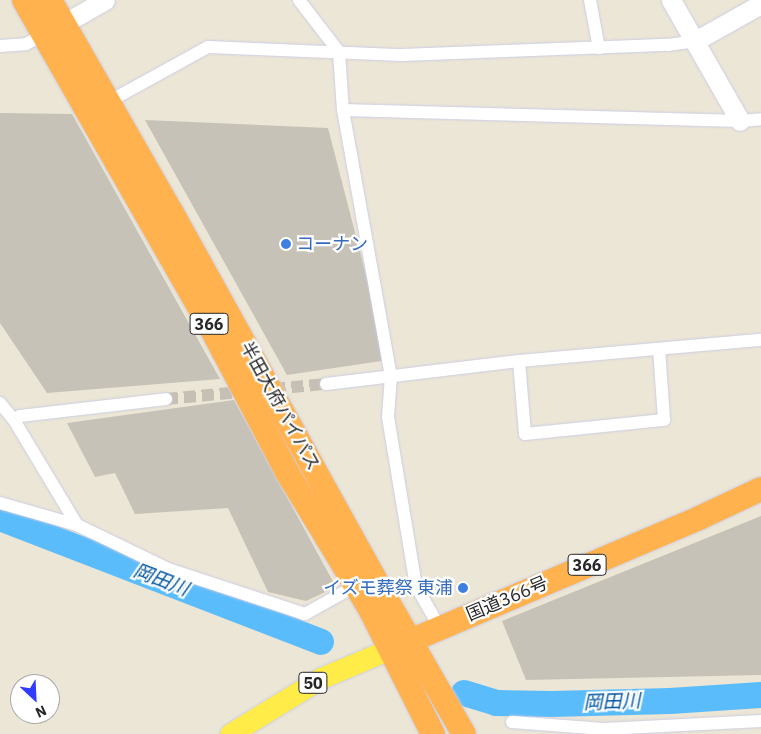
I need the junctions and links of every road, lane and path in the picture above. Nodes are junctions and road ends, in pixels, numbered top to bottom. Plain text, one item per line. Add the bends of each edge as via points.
1 (24, 0) edge
2 (50, 0) edge
3 (105, 0) edge
4 (299, 0) edge
5 (590, 0) edge
6 (671, 0) edge
7 (761, 4) edge
8 (53, 29) junction
9 (695, 41) junction
10 (0, 46) edge
11 (599, 48) junction
12 (339, 52) junction
13 (108, 102) junction
14 (343, 110) junction
15 (761, 119) edge
16 (740, 121) junction
17 (761, 340) edge
18 (659, 349) junction
19 (518, 361) junction
20 (391, 376) junction
21 (326, 384) tunnel mouth
22 (166, 398) tunnel mouth
23 (0, 403) edge
24 (14, 420) junction
25 (761, 489) edge
26 (0, 503) edge
27 (77, 525) junction
28 (364, 581) junction
29 (440, 628) junction
30 (412, 640) junction
31 (390, 649) junction
32 (761, 721) edge
33 (512, 722) dead end
34 (599, 731) edge
35 (230, 734) edge
36 (433, 734) edge
37 (464, 734) edge

1 - 8 highway, 半田大府パイパス / 366
2 - 8 highway, 半田大府パイパス / 366
3 - 8 street
4 - 12 street
5 - 11 street
6 - 9 street
7 - 9 street
8 - 10 street via 26,44
8 - 13 highway, 半田大府パイパス / 366
8 - 28 highway, 半田大府パイパス / 366 via 287,472
9 - 11 street
9 - 16 street
11 - 12 street via 402,55
12 - 13 street via 208,47
12 - 14 street
13 - 28 highway, 半田大府パイパス / 366
14 - 16 street
14 - 20 street
15 - 16 street
17 - 18 street
18 - 19 street
18 - 19 street via 664,420 525,434
19 - 20 street
20 - 21 street
20 - 29 street via 388,417 416,586
22 - 24 street via 20,416
23 - 24 street
24 - 27 street
25 - 29 highway, 国道366号 / 366
26 - 27 street
27 - 28 street via 168,569 305,614
28 - 30 highway, 半田大府パイパス / 366
28 - 31 highway, 半田大府パイパス / 366
29 - 30 highway, 国道366号 / 366
30 - 31 highway, 国道366号 / 366
30 - 37 highway, 半田大府パイパス / 366
31 - 35 main road, 50 via 321,678
31 - 36 highway, 半田大府パイパス / 366
32 - 34 street
33 - 34 street

